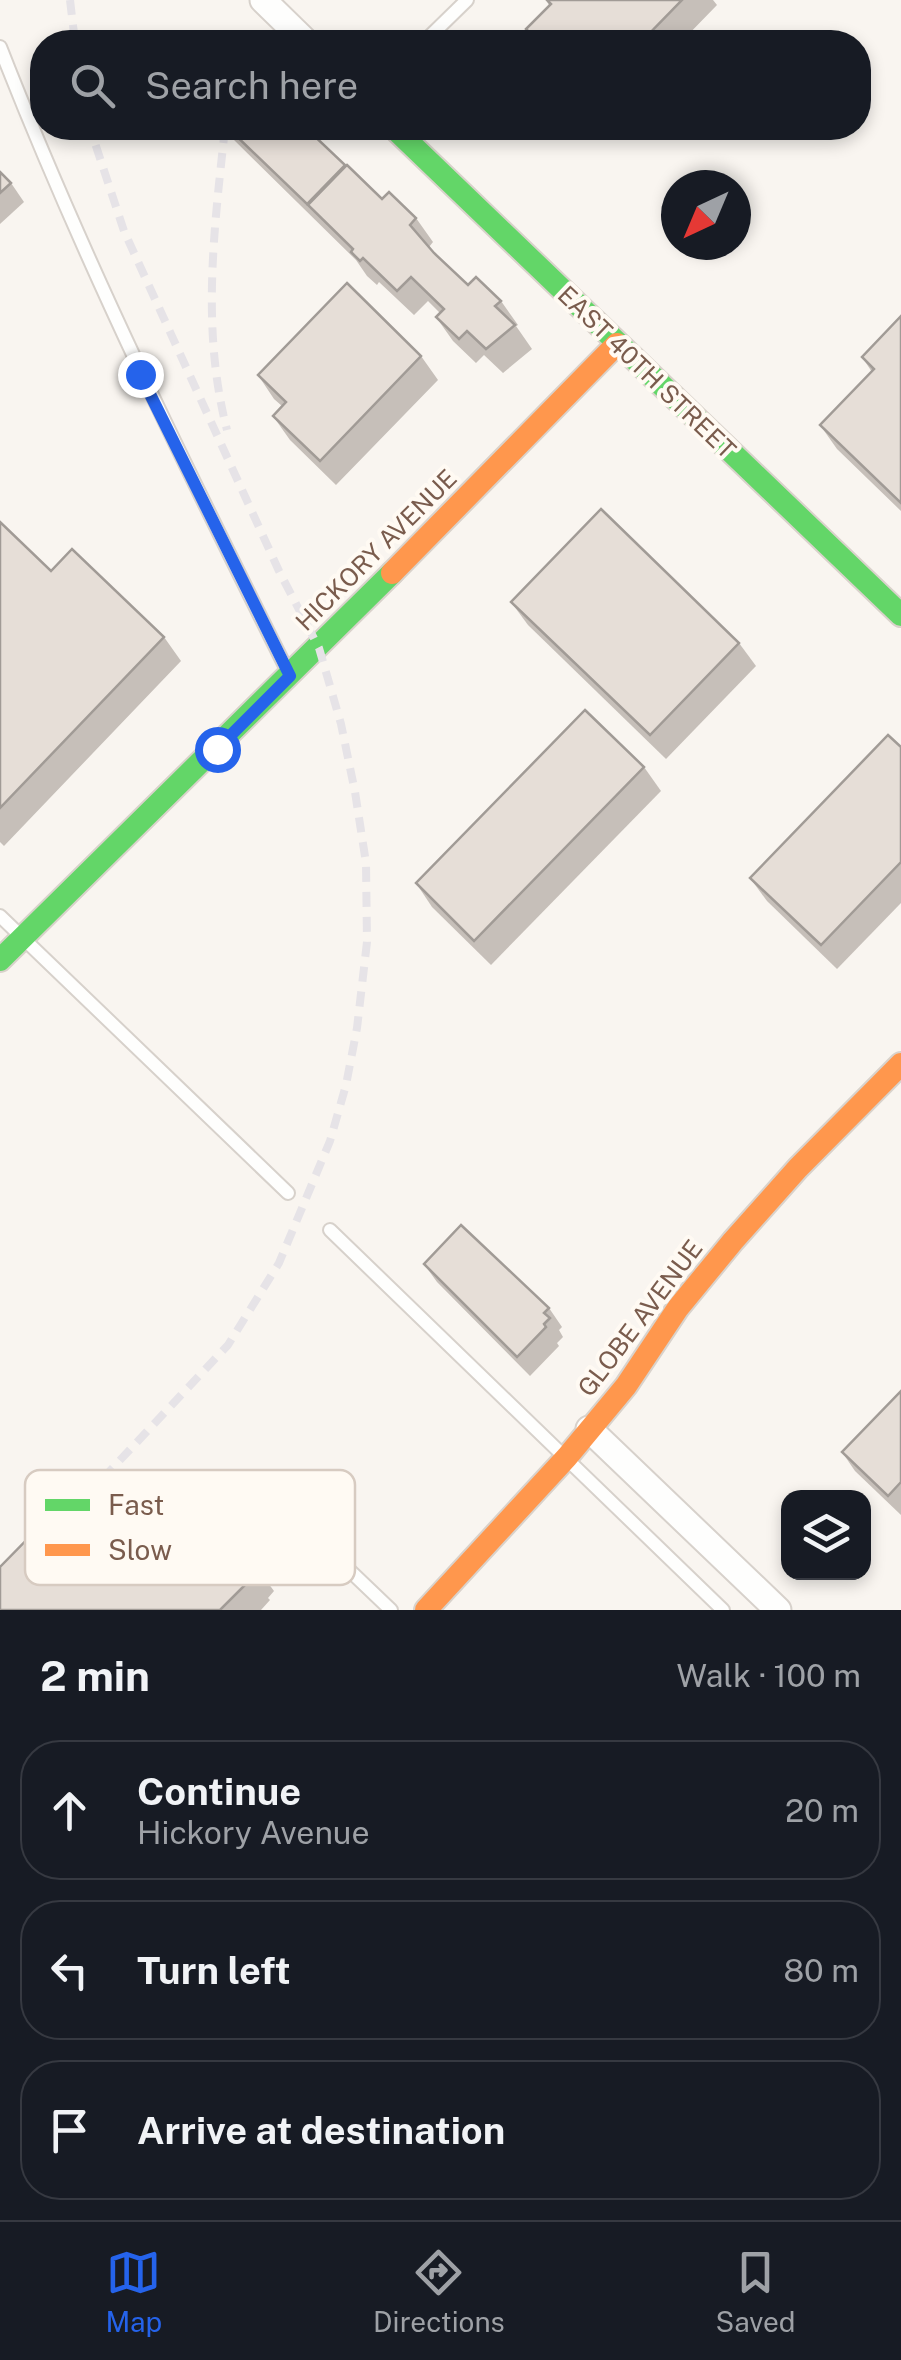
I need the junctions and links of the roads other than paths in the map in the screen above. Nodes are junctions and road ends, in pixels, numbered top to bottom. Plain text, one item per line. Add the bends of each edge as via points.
1 (263, 0) edge
2 (467, 0) edge
3 (294, 30) edge
4 (436, 30) edge
5 (0, 47) edge
6 (30, 121) edge
7 (38, 140) edge
8 (406, 140) edge
9 (617, 344) junction
10 (901, 615) edge
11 (290, 676) junction
12 (0, 916) edge
13 (22, 937) junction
14 (0, 960) edge
15 (901, 1064) edge
16 (288, 1193) dead end
17 (330, 1230) dead end
18 (590, 1430) junction
19 (567, 1457) junction
20 (355, 1575) edge
21 (391, 1610) edge
22 (426, 1610) edge
23 (723, 1610) edge
24 (778, 1610) edge

1 - 3 street
2 - 4 lane
5 - 6 lane
7 - 11 lane via 140,374
8 - 9 street, EAST 40TH STREET
9 - 10 street, EAST 40TH STREET
9 - 11 street, HICKORY AVENUE
11 - 13 street, HICKORY AVENUE
12 - 13 lane
13 - 14 street, HICKORY AVENUE
13 - 16 lane
15 - 18 street, GLOBE AVENUE via 733,1241
17 - 19 lane
18 - 19 street, GLOBE AVENUE
18 - 24 street
19 - 22 street, GLOBE AVENUE
19 - 23 lane
20 - 21 lane

